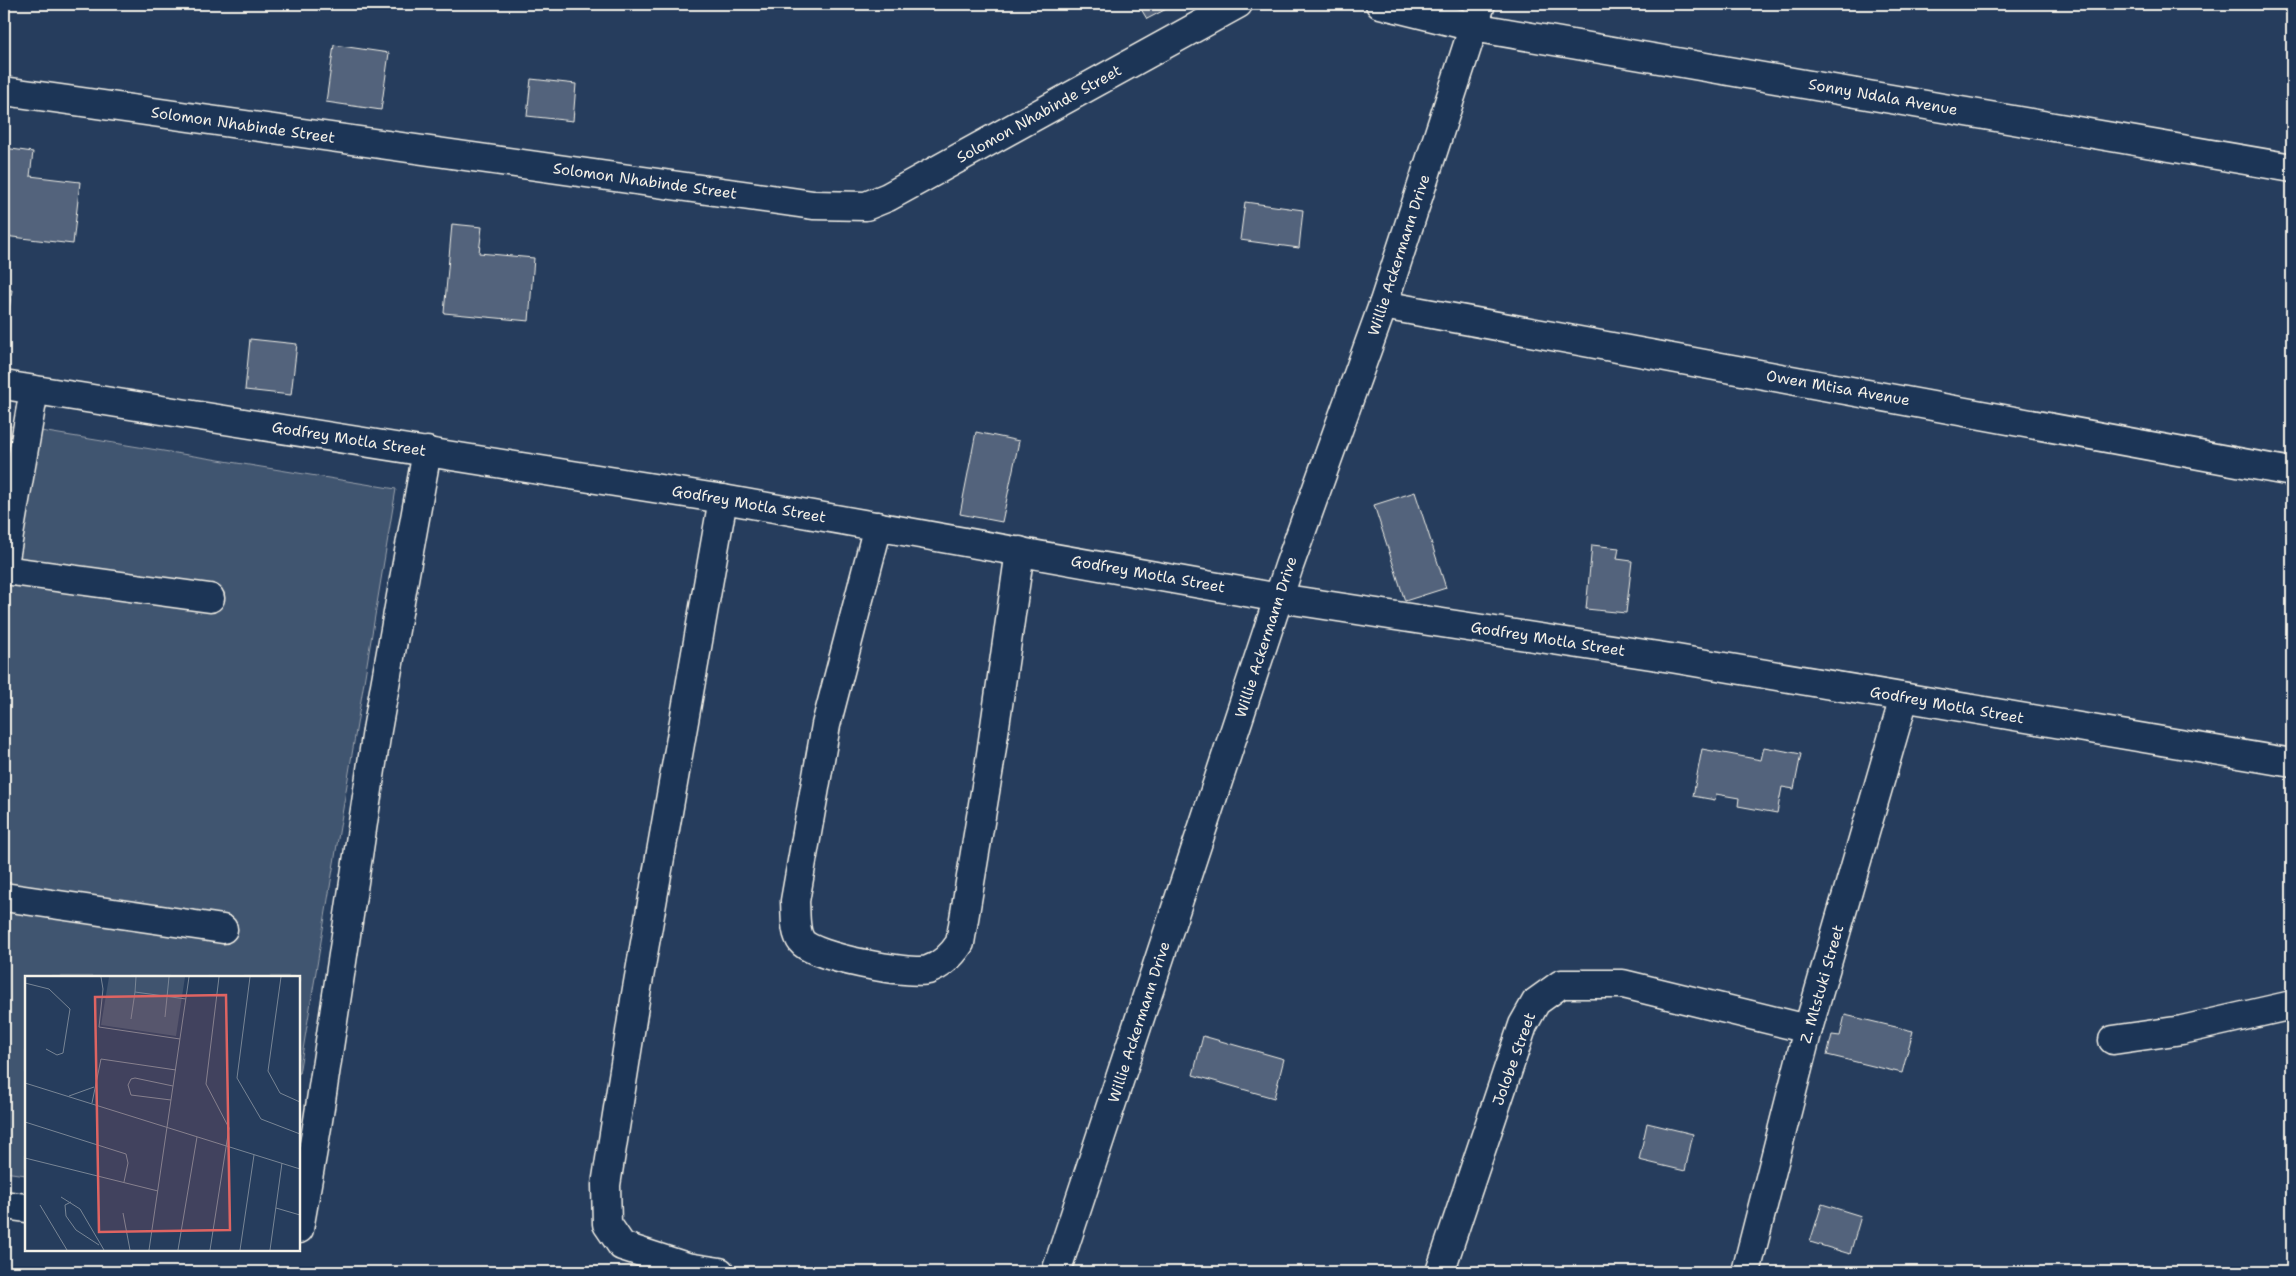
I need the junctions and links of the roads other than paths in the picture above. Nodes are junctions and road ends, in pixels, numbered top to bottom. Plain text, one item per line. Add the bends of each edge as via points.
1 (1238, 4) edge
2 (1380, 4) edge
3 (1477, 16) edge
4 (4, 91) edge
5 (2292, 168) edge
6 (1383, 305) junction
7 (4, 385) edge
8 (34, 390) junction
9 (427, 451) junction
10 (2292, 472) edge
11 (723, 500) junction
12 (878, 526) junction
13 (1020, 551) junction
14 (4, 564) edge
15 (4, 570) edge
16 (210, 598) dead end
17 (1279, 598) junction
18 (1904, 698) junction
19 (2292, 763) edge
20 (4, 897) edge
21 (223, 929) dead end
22 (2292, 1005) edge
23 (1808, 1029) junction
24 (2113, 1040) dead end
25 (4, 1205) edge
26 (25, 1208) edge
27 (300, 1223) edge
28 (720, 1272) edge
29 (1056, 1272) edge
30 (1440, 1272) edge
31 (1746, 1272) edge

1 - 4 street, Solomon Nhabinde Street via 888,197 866,206 813,205
2 - 3 street
3 - 5 street, Sonny Ndala Avenue
3 - 6 street, Willie Ackermann Drive
6 - 10 street, Owen Mtisa Avenue
6 - 17 street, Willie Ackermann Drive
7 - 8 street, Godfrey Motla Street
8 - 9 street, Godfrey Motla Street
8 - 14 street
9 - 11 street, Godfrey Motla Street
9 - 27 street via 377,730
11 - 12 street, Godfrey Motla Street
11 - 28 street via 635,1000 606,1185 607,1224 622,1246 687,1267
12 - 13 street, Godfrey Motla Street
12 - 13 street via 826,725 795,901 802,943 817,952 867,965 918,972 929,970 951,956 960,943
13 - 17 street, Godfrey Motla Street
15 - 16 street
17 - 18 street, Godfrey Motla Street via 1672,658
17 - 29 street, Willie Ackermann Drive
18 - 19 street, Godfrey Motla Street
18 - 23 street, Z. Mtstuki Street
20 - 21 street
22 - 24 street via 2182,1030
23 - 30 street, Jolobe Street via 1623,984 1561,984 1536,1002 1523,1025
23 - 31 street, Z. Mtstuki Street
25 - 26 street

